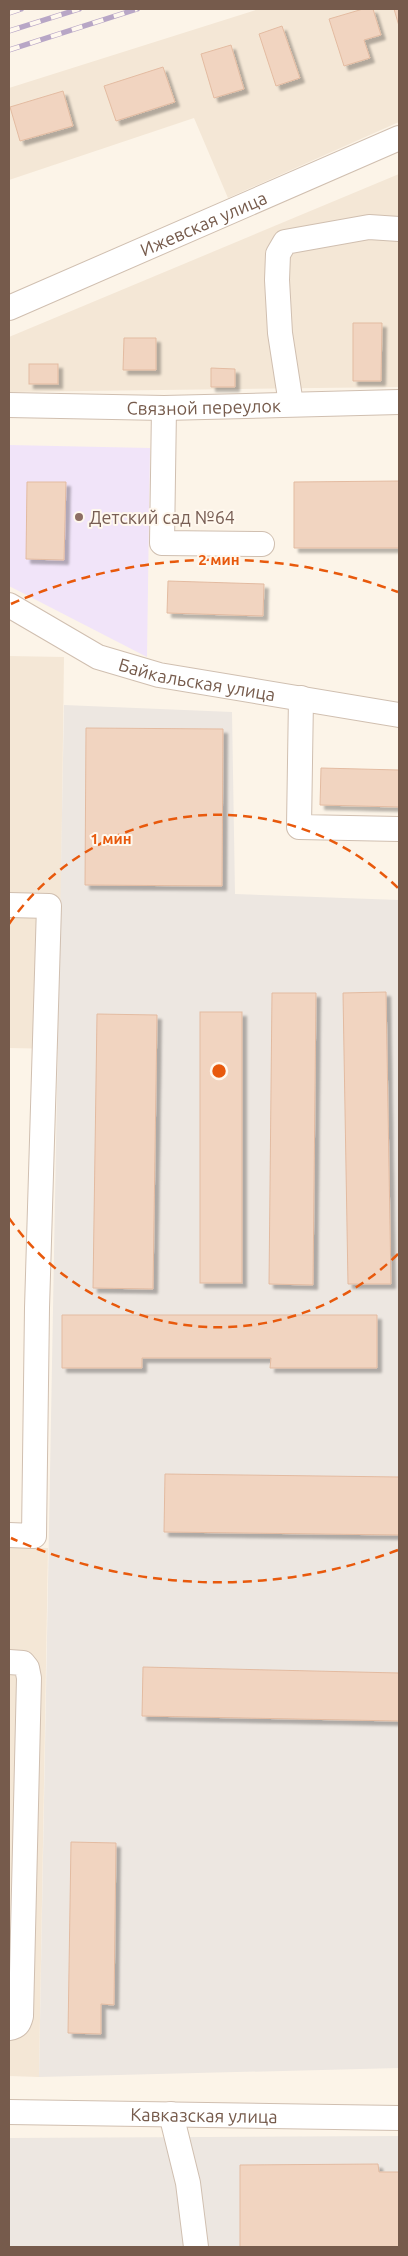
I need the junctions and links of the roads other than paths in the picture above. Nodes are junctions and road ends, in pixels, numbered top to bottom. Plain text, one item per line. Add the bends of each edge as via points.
1 (399, 138) edge
2 (399, 230) edge
3 (9, 308) edge
4 (399, 402) edge
5 (291, 404) junction
6 (9, 406) edge
7 (164, 408) junction
8 (262, 544) dead end
9 (9, 605) edge
10 (301, 698) junction
11 (399, 715) edge
12 (399, 829) edge
13 (9, 905) edge
14 (9, 1535) edge
15 (9, 1662) edge
16 (9, 2028) edge
17 (9, 2112) edge
18 (170, 2114) junction
19 (399, 2118) edge
20 (196, 2247) edge

1 - 3 street, Ижевская улица
2 - 5 street via 368,227 285,242 278,254 277,280 280,332
4 - 5 street, Связной переулок
5 - 7 street, Связной переулок
6 - 7 street, Связной переулок
7 - 8 street via 162,544
9 - 10 street, Байкальская улица via 98,656 159,676
10 - 11 street, Байкальская улица
10 - 12 street via 299,827
13 - 14 street via 49,906 34,1536
15 - 16 street via 23,1663 29,1678 21,2016 20,2023
17 - 18 street, Кавказская улица
18 - 19 street, Кавказская улица
18 - 20 street via 188,2183

